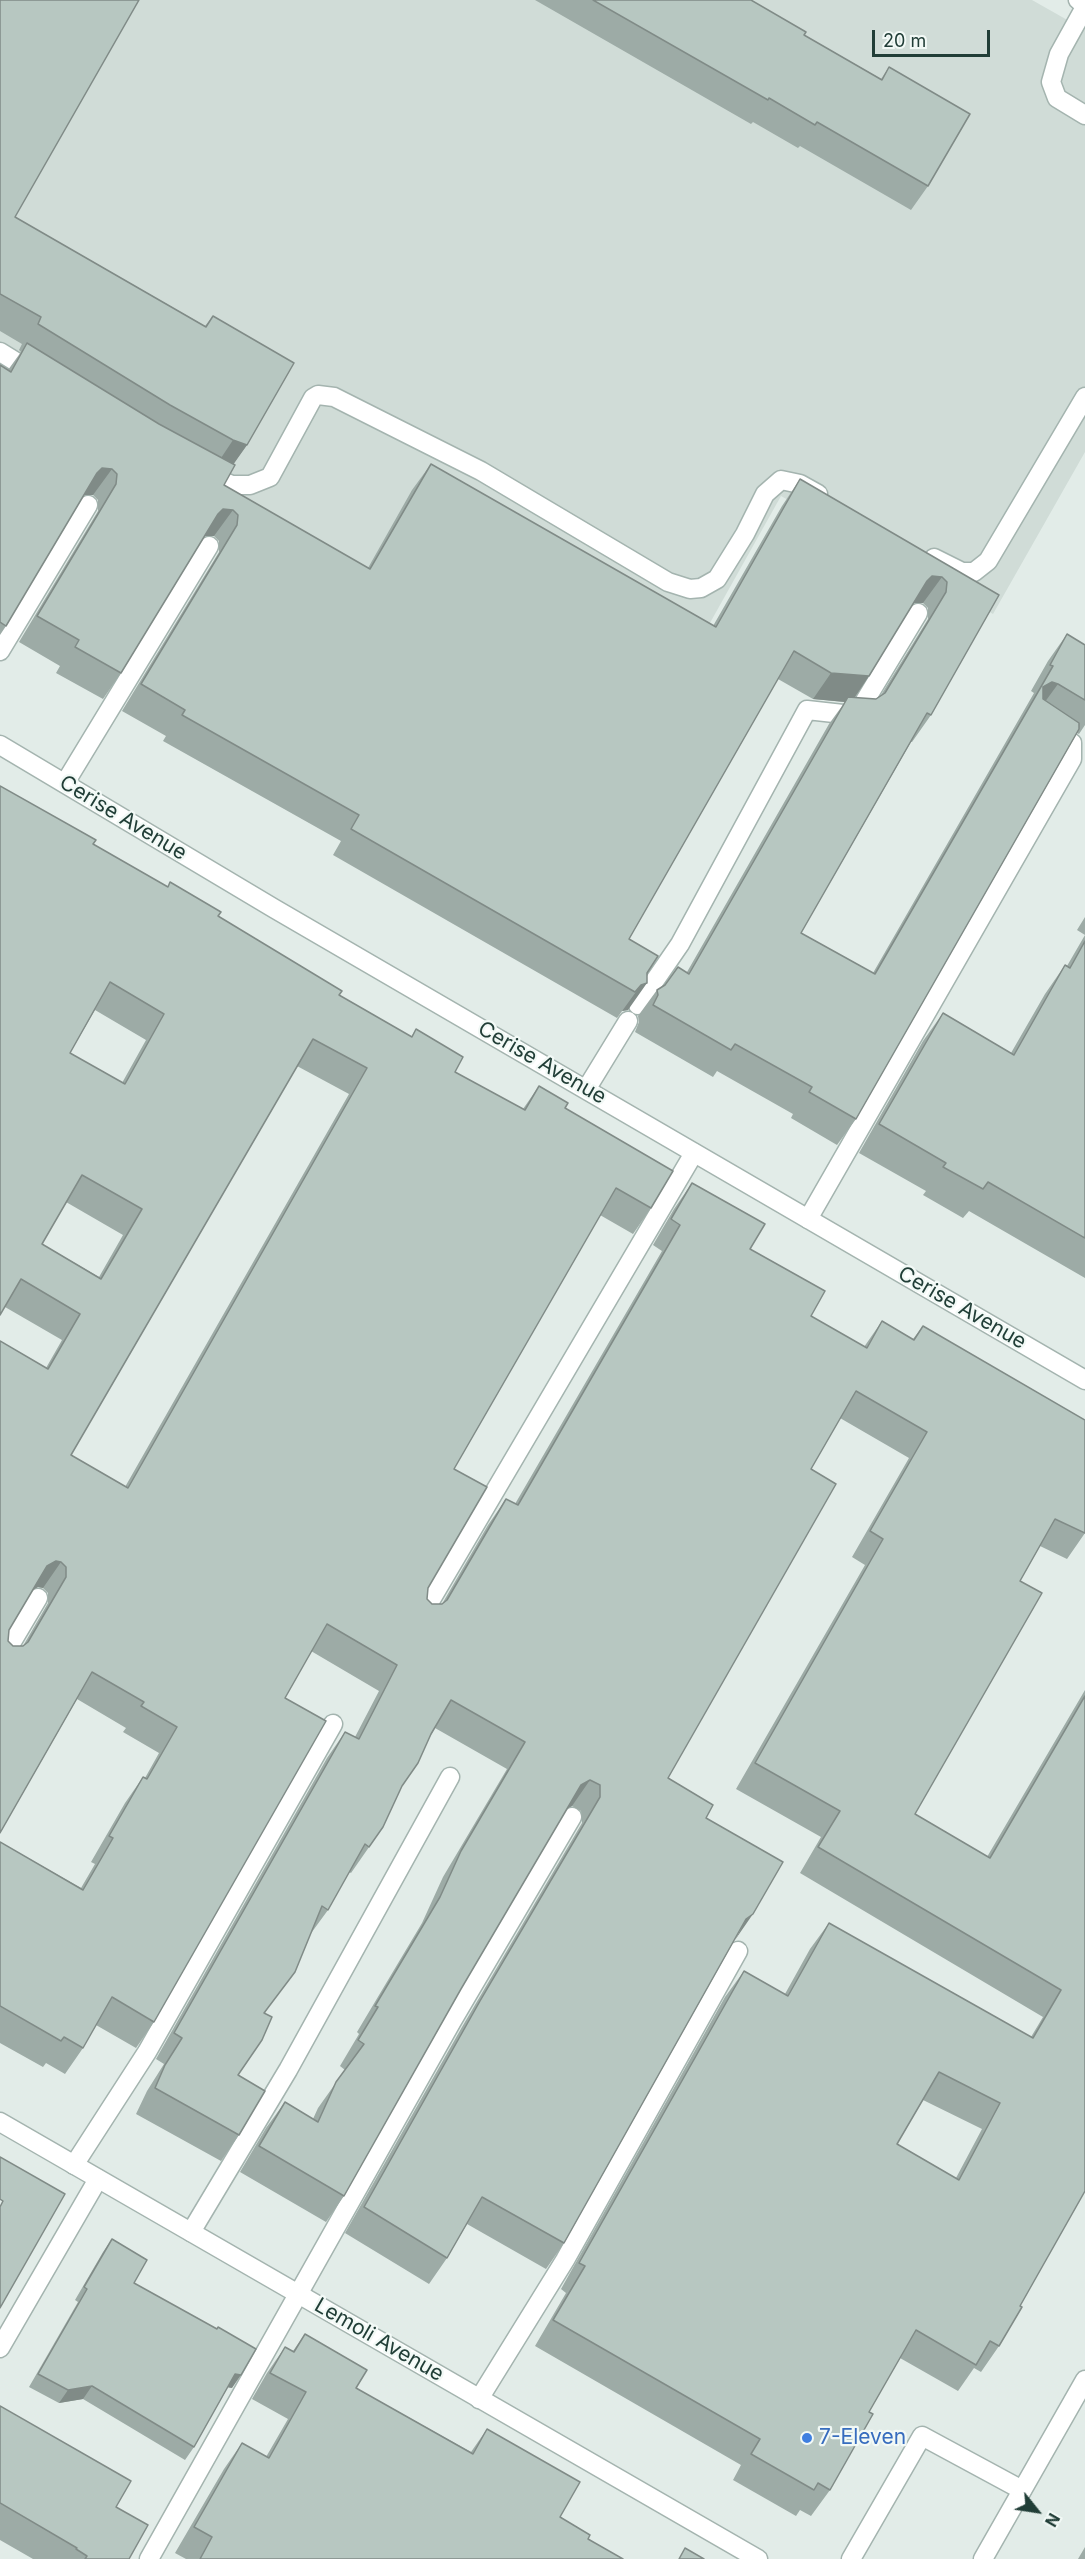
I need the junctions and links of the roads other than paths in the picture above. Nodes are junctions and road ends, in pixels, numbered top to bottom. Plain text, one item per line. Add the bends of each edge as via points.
1 (1078, 0) edge
2 (1085, 6) edge
3 (1085, 115) edge
4 (0, 352) edge
5 (45, 380) edge
6 (1085, 397) edge
7 (192, 466) edge
8 (831, 501) edge
9 (88, 505) edge
10 (209, 546) edge
11 (923, 552) edge
12 (918, 613) edge
13 (0, 651) edge
14 (1034, 720) edge
15 (0, 745) edge
16 (65, 783) junction
17 (638, 1005) edge
18 (628, 1021) edge
19 (587, 1088) junction
20 (694, 1153) junction
21 (808, 1219) junction
22 (1085, 1380) edge
23 (38, 1598) edge
24 (418, 1620) edge
25 (0, 1662) edge
26 (333, 1725) dead end
27 (450, 1777) dead end
28 (572, 1817) edge
29 (738, 1951) edge
30 (0, 2122) edge
31 (74, 2165) junction
32 (98, 2178) junction
33 (191, 2232) junction
34 (299, 2294) junction
35 (0, 2348) edge
36 (1085, 2380) edge
37 (479, 2399) junction
38 (1022, 2490) junction
39 (149, 2559) edge
40 (758, 2559) edge
41 (851, 2559) edge
42 (983, 2559) edge

1 - 2 street
2 - 3 street via 1059,54 1051,82 1057,98
4 - 5 street
6 - 11 street via 988,561 974,572 962,572
7 - 8 street via 232,485 250,485 270,477 313,399 318,395 334,397 481,471 668,582 690,589 717,579 765,494 782,480 800,484
9 - 13 street
10 - 16 street
12 - 17 street via 857,714 807,710 680,944
14 - 21 street via 1072,743 1072,759
15 - 16 street, Cerise Avenue
16 - 19 street, Cerise Avenue
18 - 19 street
19 - 20 street, Cerise Avenue
20 - 21 street, Cerise Avenue
20 - 24 street
21 - 22 street, Cerise Avenue
23 - 25 street
26 - 31 street via 147,2052
27 - 33 street via 288,2070
28 - 34 street
29 - 37 street via 562,2265
30 - 31 street, Lemoli Avenue
31 - 32 street, Lemoli Avenue
32 - 33 street, Lemoli Avenue
32 - 35 street
33 - 34 street, Lemoli Avenue
34 - 37 street, Lemoli Avenue
34 - 39 street
36 - 38 street
37 - 40 street, Lemoli Avenue
38 - 41 street via 922,2436
38 - 42 street

